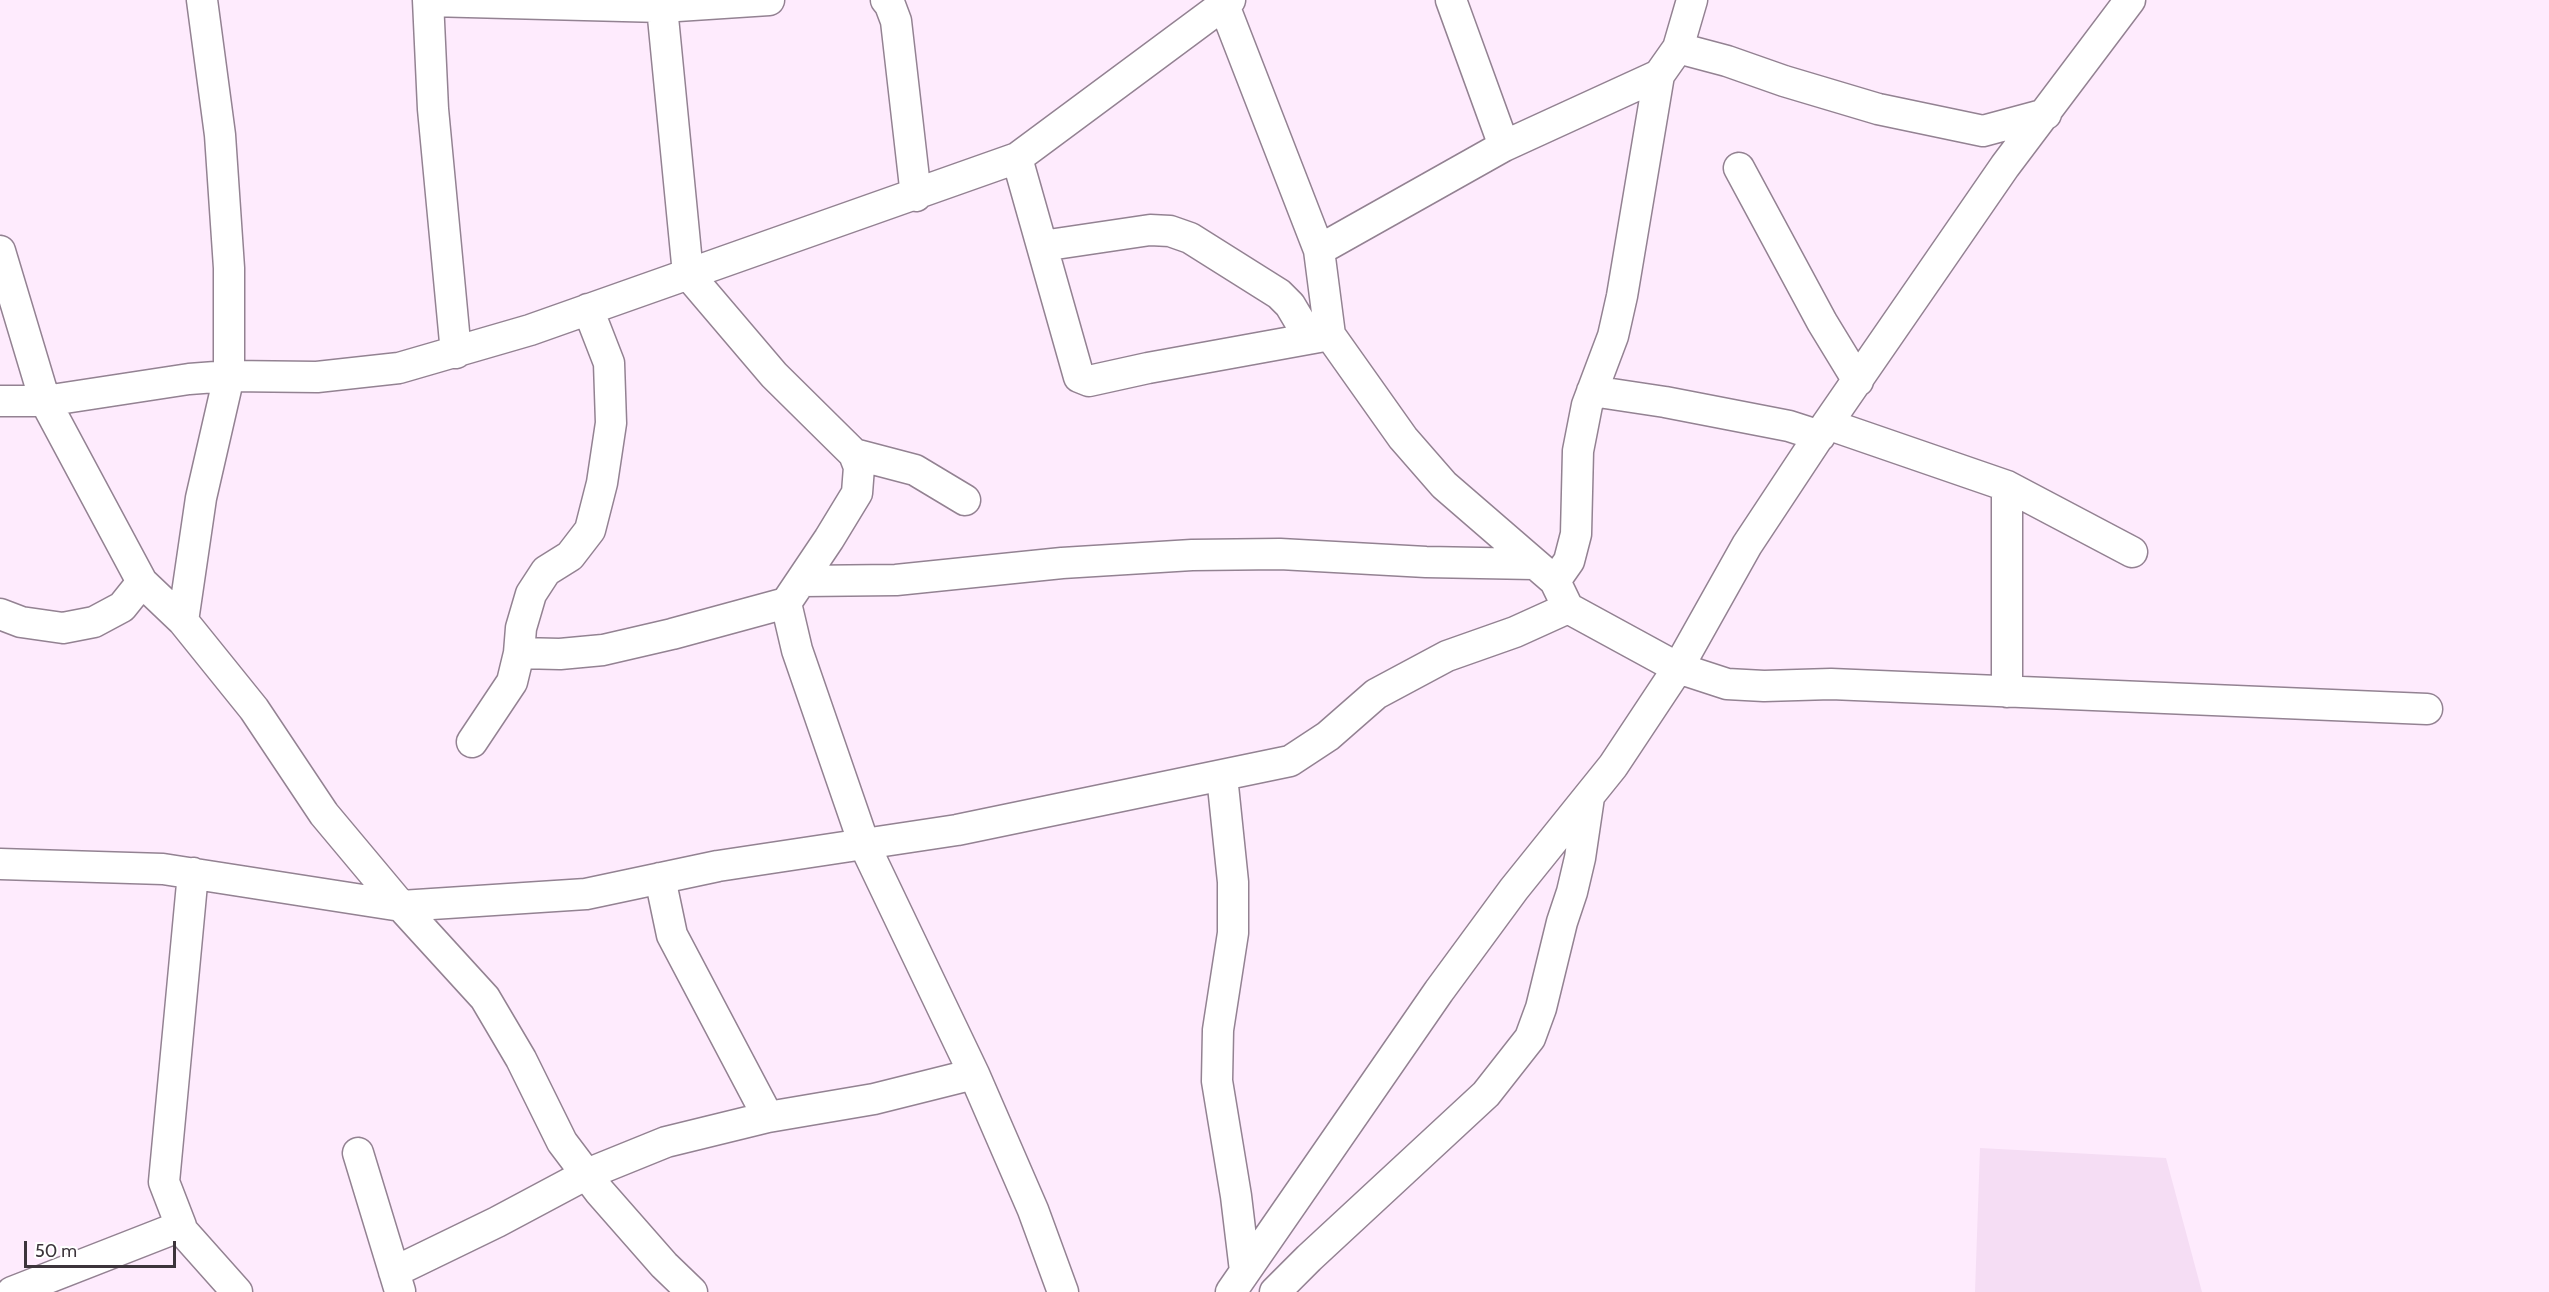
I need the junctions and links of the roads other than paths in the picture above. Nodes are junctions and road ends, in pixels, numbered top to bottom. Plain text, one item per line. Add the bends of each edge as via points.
1 (202, 0) edge
2 (769, 0) edge
3 (886, 0) edge
4 (1451, 0) edge
5 (1692, 0) edge
6 (2130, 0) edge
7 (428, 1) edge
8 (711, 1) edge
9 (1226, 1) edge
10 (662, 8) junction
11 (1678, 48) junction
12 (1659, 75) junction
13 (2046, 114) junction
14 (1983, 131) junction
15 (1504, 146) junction
16 (1017, 159) junction
17 (2005, 166) junction
18 (1739, 168) dead end
19 (916, 196) junction
20 (1041, 246) junction
21 (1318, 250) junction
22 (0, 251) edge
23 (688, 274) junction
24 (588, 309) junction
25 (1320, 336) junction
26 (456, 353) junction
27 (230, 376) junction
28 (1858, 381) junction
29 (1592, 391) junction
30 (0, 401) edge
31 (45, 401) junction
32 (1824, 430) junction
33 (854, 454) junction
34 (2007, 486) junction
35 (965, 500) dead end
36 (2132, 552) dead end
37 (1545, 572) junction
38 (142, 582) junction
39 (794, 592) junction
40 (1568, 608) junction
41 (0, 614) edge
42 (183, 621) junction
43 (519, 653) junction
44 (1678, 668) junction
45 (2007, 692) junction
46 (2427, 709) dead end
47 (472, 742) dead end
48 (1222, 776) junction
49 (1589, 796) junction
50 (864, 844) junction
51 (0, 864) edge
52 (193, 873) junction
53 (660, 878) junction
54 (401, 906) junction
55 (974, 1074) junction
56 (768, 1117) junction
57 (358, 1154) dead end
58 (586, 1174) junction
59 (181, 1226) junction
60 (397, 1282) edge
61 (1238, 1282) edge
62 (12, 1292) edge
63 (237, 1292) edge
64 (693, 1292) edge
65 (1063, 1292) edge
66 (1275, 1292) edge

1 - 27 street via 220,135 229,268
2 - 8 street
3 - 19 street via 896,21
4 - 15 street
5 - 11 street
6 - 13 street
7 - 10 street
7 - 26 street via 433,109
8 - 10 street
9 - 16 street
9 - 21 street
10 - 23 street
11 - 12 street
11 - 14 street via 1878,109
12 - 15 street
12 - 29 street via 1622,296 1613,336
13 - 14 street
13 - 17 street
14 - 17 street
15 - 21 street
16 - 19 street
16 - 20 street
17 - 28 street
18 - 28 street
19 - 23 street
20 - 25 street via 1150,230 1170,231 1190,238 1279,294
20 - 25 street via 1078,377 1089,381
21 - 25 street
22 - 31 street
23 - 24 street
23 - 33 street via 774,375
24 - 26 street
24 - 43 street via 609,363 611,423 602,483 590,530 570,556 546,571 531,594 520,628
25 - 37 street via 1444,485
26 - 27 street via 399,368 317,377
27 - 31 street
27 - 42 street via 201,498
28 - 32 street
29 - 32 street
29 - 37 street via 1578,451 1576,534 1569,561
30 - 31 street
31 - 38 street
32 - 34 street
32 - 44 street via 1747,545
33 - 35 street via 915,470
33 - 39 street via 859,467 857,493
34 - 36 street
34 - 45 street
37 - 39 street via 1280,554 1192,555 1062,563
37 - 40 street
38 - 41 street via 122,607 94,622 63,628 21,622
38 - 42 street
39 - 43 street via 672,634 603,650
39 - 50 street via 796,650
40 - 44 street
40 - 48 street via 1447,656 1376,694 1328,736 1290,761
42 - 54 street via 254,709 324,814
43 - 47 street via 512,682
44 - 45 street via 1727,684
44 - 49 street
45 - 46 street
48 - 50 street via 957,830
48 - 61 street via 1233,882 1233,933 1218,1030 1216,1081 1236,1196
49 - 61 street via 1439,991
49 - 66 street via 1575,881 1530,1038 1486,1094
50 - 53 street
50 - 55 street
51 - 52 street
52 - 54 street
52 - 59 street via 164,1182
53 - 54 street via 586,894
53 - 56 street via 672,935
54 - 58 street via 485,998 562,1142
55 - 56 street via 874,1099
55 - 65 street via 1033,1210
56 - 58 street via 666,1142
57 - 60 street
58 - 60 street
58 - 64 street via 664,1266
59 - 62 street
59 - 63 street

